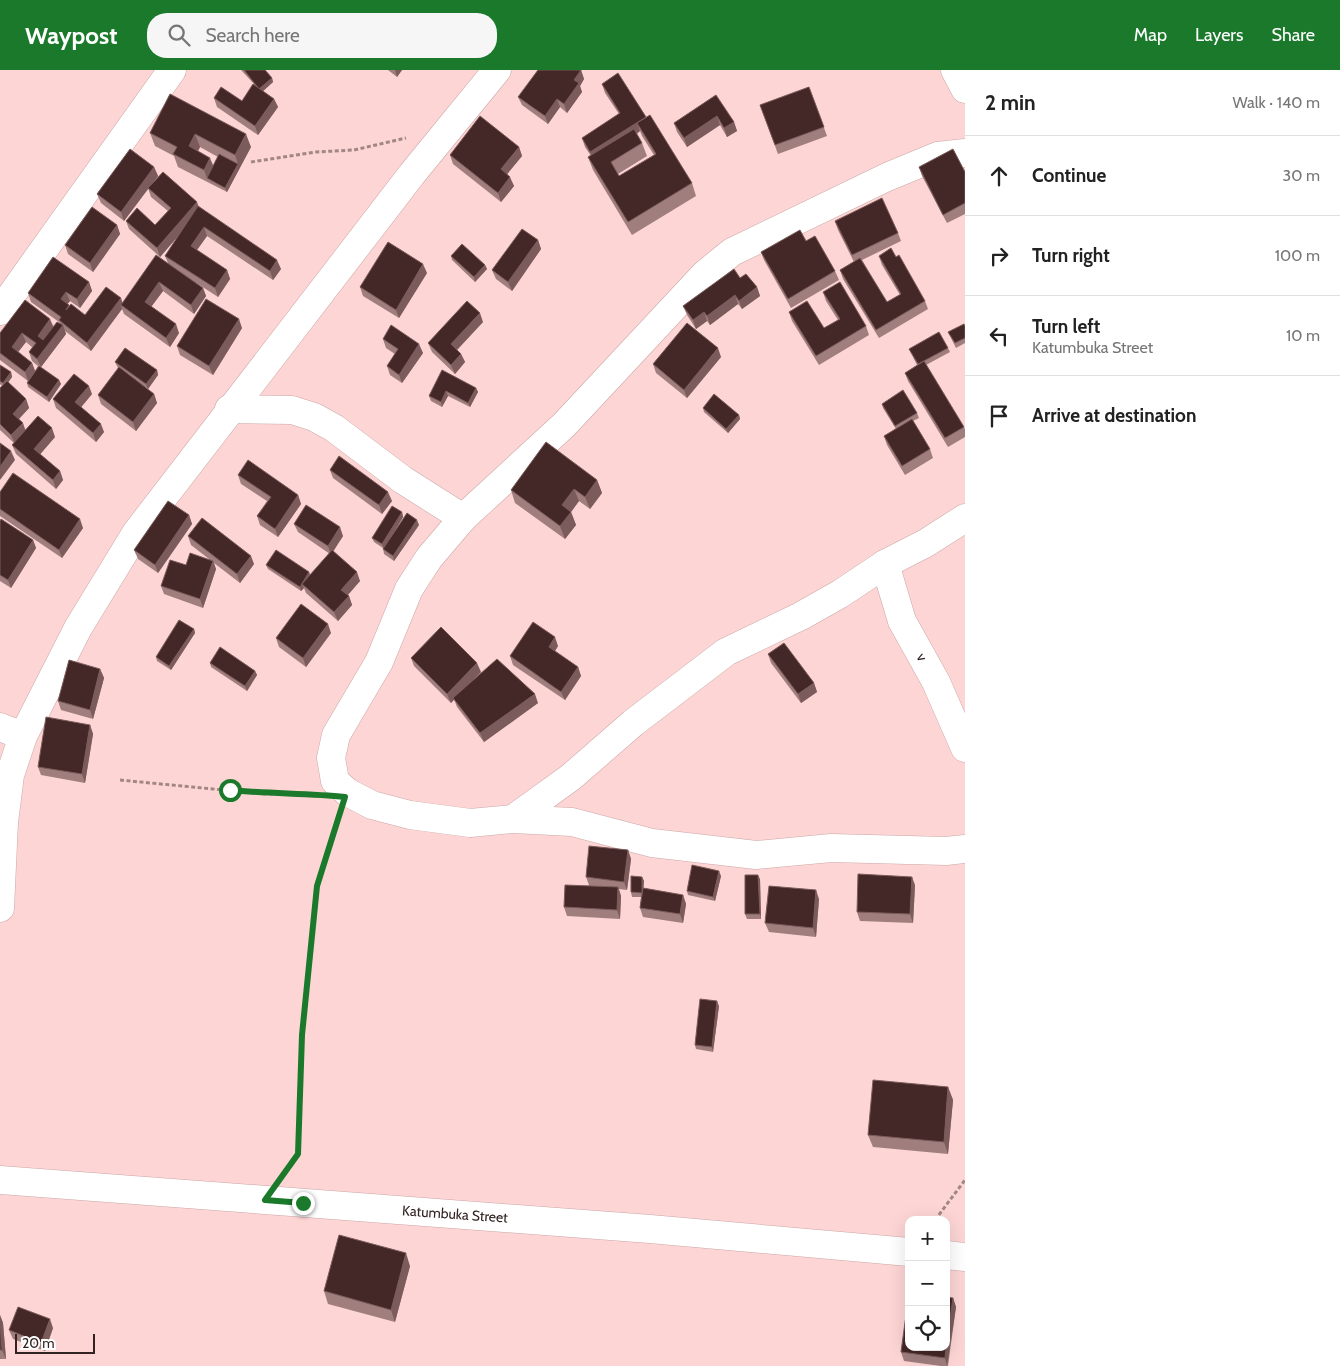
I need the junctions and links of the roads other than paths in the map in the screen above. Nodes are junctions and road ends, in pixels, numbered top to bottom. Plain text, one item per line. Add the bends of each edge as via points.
1 (172, 70) edge
2 (497, 70) edge
3 (955, 70) edge
4 (965, 89) edge
5 (965, 153) edge
6 (0, 311) edge
7 (229, 409) junction
8 (463, 518) junction
9 (965, 518) edge
10 (885, 564) junction
11 (11, 731) edge
12 (965, 748) edge
13 (513, 819) junction
14 (965, 849) edge
15 (0, 908) edge
16 (0, 1180) edge
17 (905, 1252) edge
18 (950, 1255) edge
19 (965, 1257) edge

1 - 6 street
2 - 7 street
3 - 4 street
5 - 8 street via 938,156 887,177 732,252 672,307 564,425
7 - 8 street via 292,410 314,417
7 - 11 street via 136,533
8 - 13 street via 429,558 409,589 379,662 336,734 331,758 335,781 346,794 372,805 410,815 470,823
9 - 10 street
10 - 12 street, v via 902,621 936,682
10 - 13 street via 801,616 726,652 633,723 571,777
11 - 15 street
13 - 14 street via 572,822 652,843 756,855 831,848
16 - 17 street, Katumbuka Street
18 - 19 street

